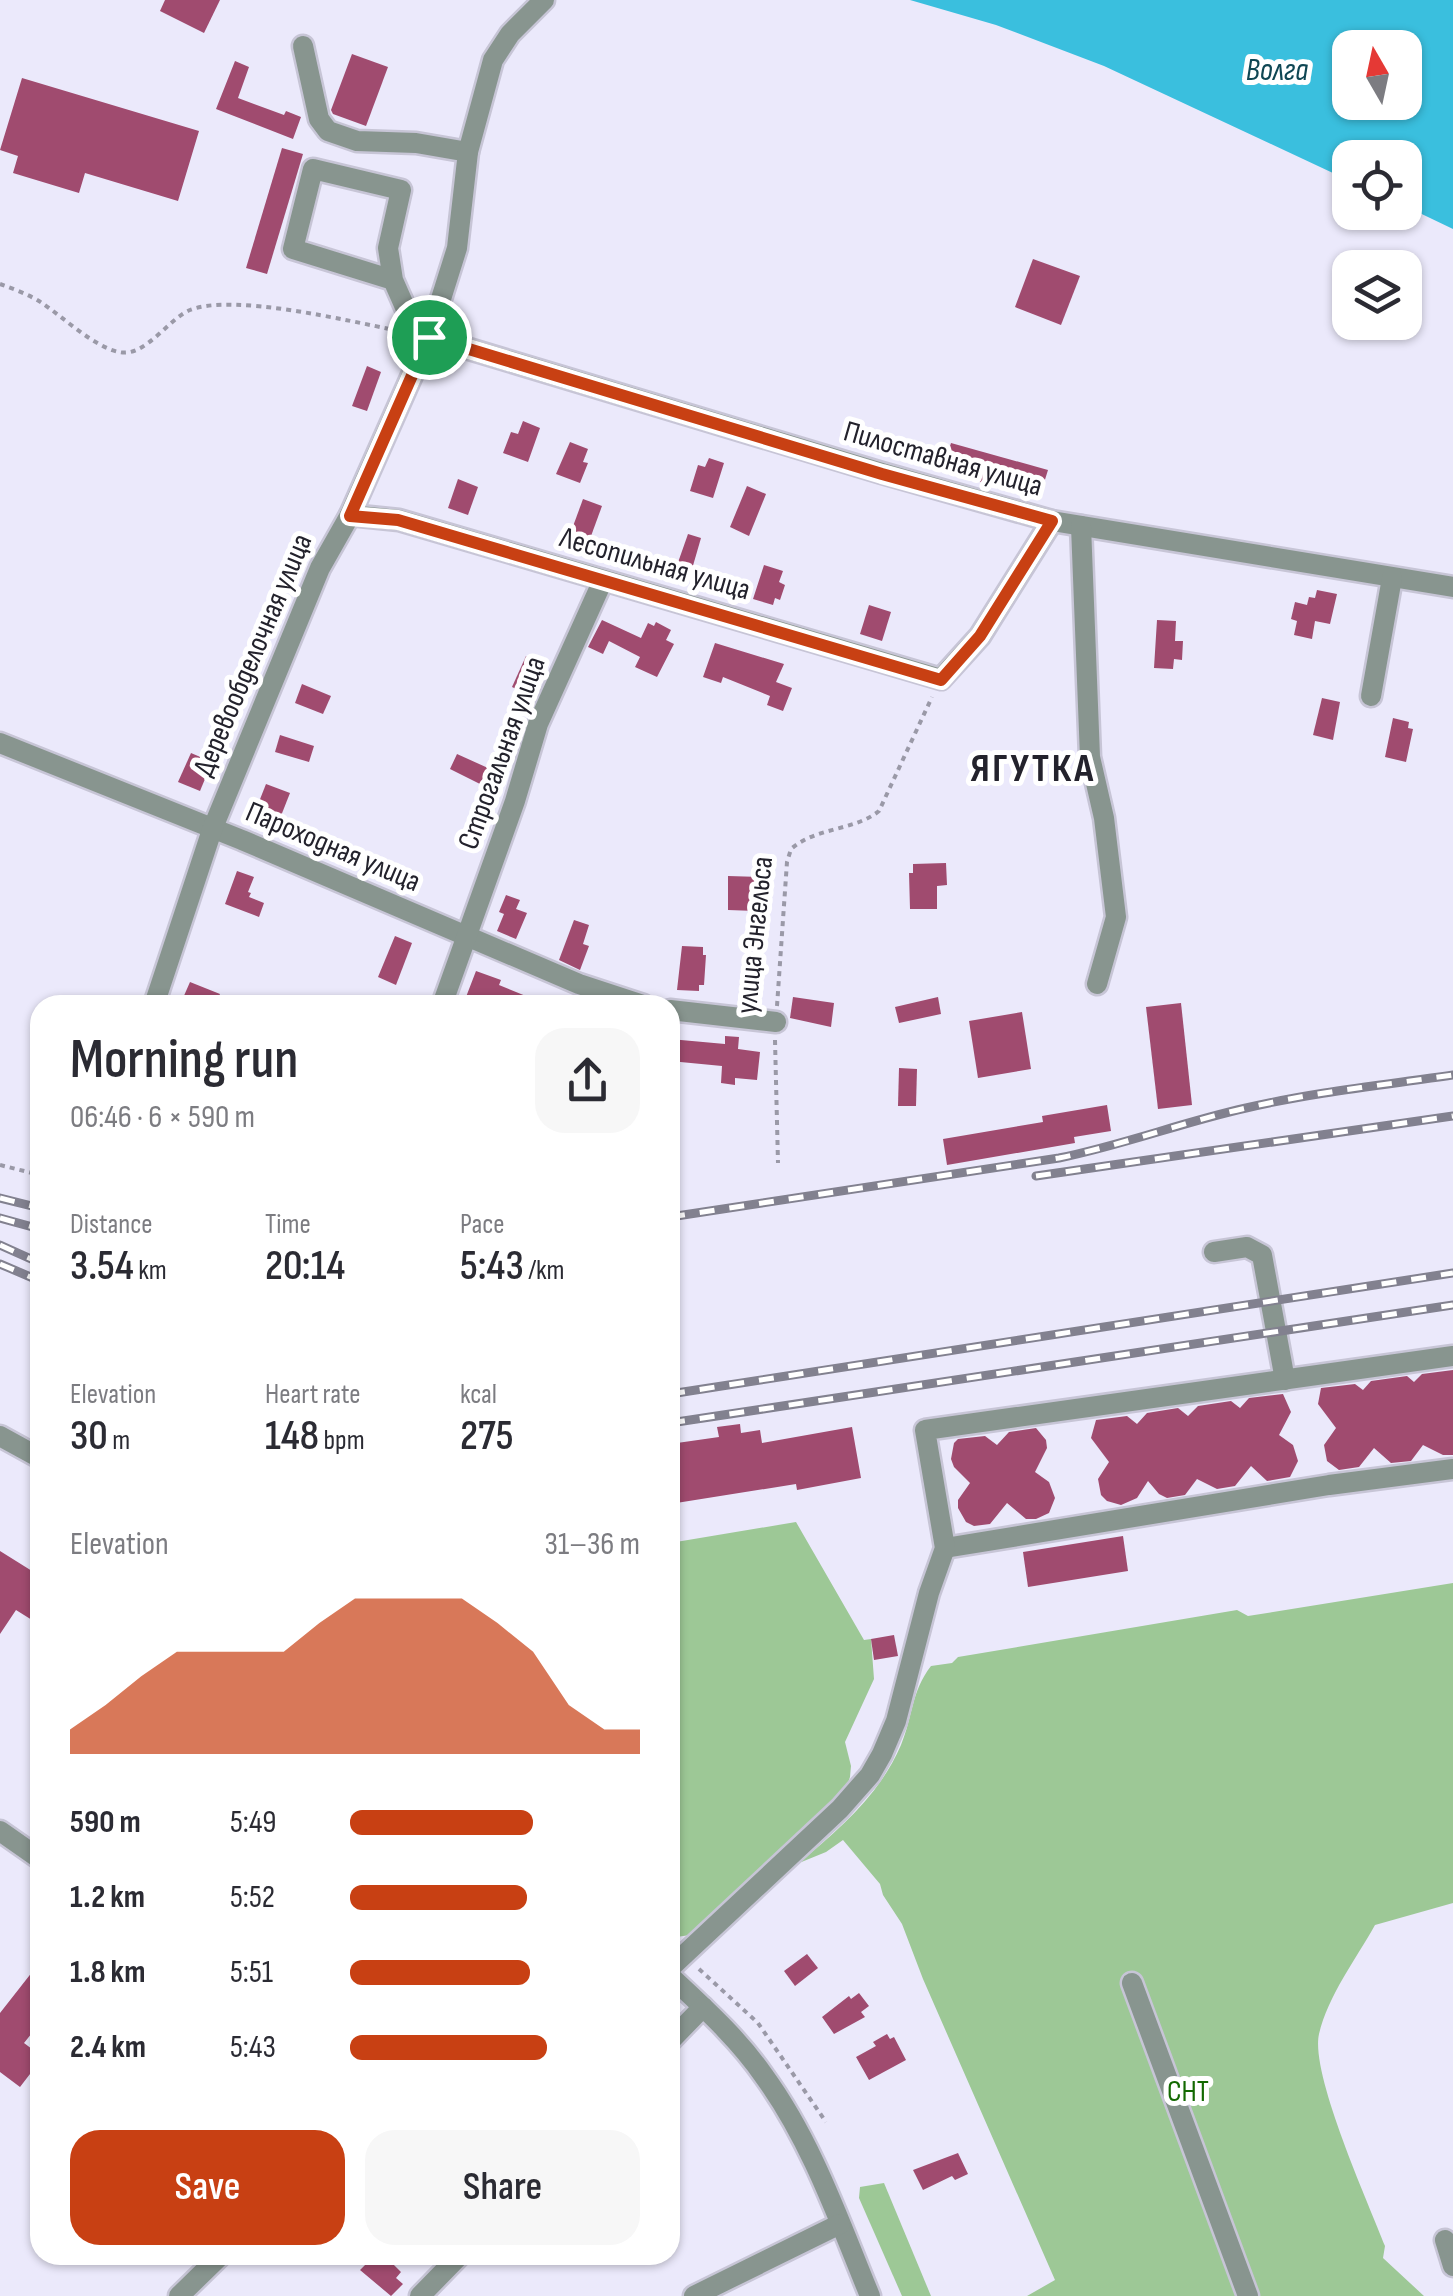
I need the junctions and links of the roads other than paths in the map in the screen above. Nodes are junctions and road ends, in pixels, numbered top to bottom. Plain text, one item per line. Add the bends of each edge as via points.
1 (544, 0) edge
2 (303, 46) dead end
3 (468, 152) junction
4 (393, 280) junction
5 (429, 337) junction
6 (350, 516) junction
7 (1052, 521) junction
8 (1081, 526) junction
9 (1392, 578) junction
10 (603, 580) junction
11 (1453, 588) edge
12 (1372, 696) dead end
13 (0, 743) edge
14 (212, 830) junction
15 (467, 936) junction
16 (1097, 984) dead end
17 (157, 995) edge
18 (446, 995) edge
19 (613, 995) edge
20 (680, 1011) edge
21 (776, 1022) road end
22 (1214, 1252) dead end
23 (1453, 1356) edge
24 (1285, 1380) junction
25 (0, 1436) edge
26 (30, 1452) edge
27 (1453, 1469) edge
28 (945, 1548) junction
29 (0, 1831) edge
30 (30, 1852) edge
31 (680, 1960) edge
32 (680, 1974) edge
33 (1132, 1982) dead end
34 (703, 2007) junction
35 (680, 2031) edge
36 (840, 2224) junction
37 (1445, 2240) dead end
38 (207, 2265) edge
39 (450, 2265) edge
40 (1453, 2266) edge
41 (179, 2296) edge
42 (420, 2296) edge
43 (694, 2296) edge
44 (870, 2296) edge
45 (1248, 2296) edge

1 - 3 street, Деревообделочная улица via 493,60
2 - 3 street via 328,131 357,142
3 - 5 street, Деревообделочная улица via 456,248
4 - 4 street via 292,248 313,170 401,190 388,248
4 - 5 street via 408,314
5 - 6 street, Деревообделочная улица
5 - 7 street, Пилоставная улица
6 - 10 street, Лесопильная улица via 398,520
6 - 14 street, Деревообделочная улица via 320,568
7 - 8 street, Пилоставная улица
7 - 10 street, Лесопильная улица via 980,636 941,680
8 - 9 street, Пилоставная улица
8 - 16 street via 1090,756 1116,916
9 - 11 street, Пилоставная улица
9 - 12 street
10 - 15 street, Строгальная улица via 538,724
13 - 14 street, Пароходная улица
14 - 15 street, Пароходная улица
14 - 17 street, Деревообделочная улица
15 - 18 street, Строгальная улица
15 - 19 street, Пароходная улица
20 - 21 street
22 - 24 street via 1247,1247 1262,1255
23 - 24 street
24 - 28 street via 924,1430
25 - 26 street
27 - 28 street
28 - 31 street via 896,1722 870,1775
29 - 30 street
32 - 34 street
33 - 45 street
34 - 35 street
34 - 36 street via 778,2096
36 - 43 street
36 - 44 street
37 - 40 street
38 - 41 street
39 - 42 street

